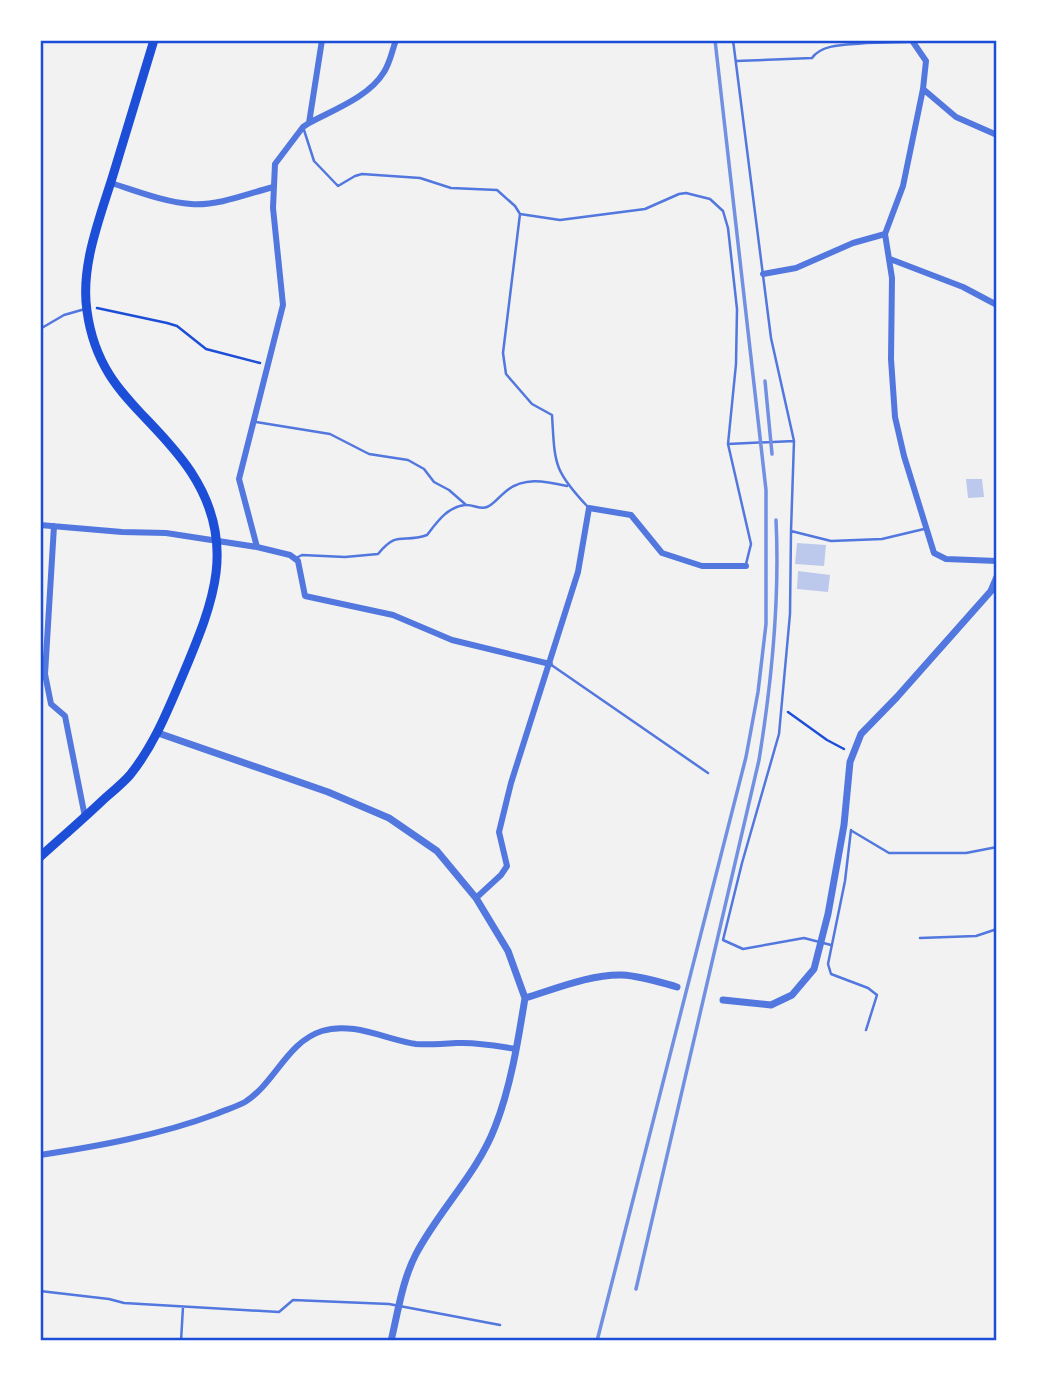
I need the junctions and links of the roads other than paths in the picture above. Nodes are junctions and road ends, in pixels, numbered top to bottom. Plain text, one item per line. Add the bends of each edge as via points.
1 (154, 40) edge
2 (322, 40) edge
3 (396, 40) edge
4 (733, 40) edge
5 (862, 40) edge
6 (913, 41) edge
7 (866, 43) junction
8 (736, 61) junction
9 (923, 89) junction
10 (306, 125) junction
11 (997, 135) edge
12 (111, 183) junction
13 (272, 187) junction
14 (520, 214) junction
15 (885, 234) junction
16 (890, 259) junction
17 (763, 274) junction
18 (997, 304) edge
19 (86, 308) junction
20 (40, 329) edge
21 (253, 422) junction
22 (794, 441) junction
23 (728, 444) junction
24 (567, 485) junction
25 (466, 505) junction
26 (589, 508) junction
27 (40, 525) edge
28 (54, 526) junction
29 (927, 528) junction
30 (791, 531) junction
31 (216, 542) junction
32 (257, 547) junction
33 (295, 558) junction
34 (997, 561) edge
35 (746, 566) joint
36 (997, 577) edge
37 (550, 664) junction
38 (158, 733) junction
39 (708, 773) dead end
40 (85, 817) junction
41 (847, 827) junction
42 (997, 848) edge
43 (40, 857) edge
44 (476, 898) junction
45 (997, 929) edge
46 (920, 938) dead end
47 (828, 944) junction
48 (677, 987) dead end
49 (525, 998) junction
50 (723, 1000) dead end
51 (866, 1030) dead end
52 (516, 1049) junction
53 (40, 1155) edge
54 (40, 1291) edge
55 (399, 1306) junction
56 (183, 1307) junction
57 (500, 1325) dead end
58 (181, 1341) edge
59 (391, 1341) edge

1 - 12 main road
2 - 10 street
3 - 10 street via 380,78 346,104
4 - 8 lane
5 - 7 lane
6 - 7 lane
6 - 9 street via 926,61
7 - 8 lane via 827,48 812,58
8 - 17 lane
9 - 11 street via 956,117
9 - 15 street via 903,186
10 - 13 street via 275,164
10 - 14 lane via 314,161 338,187 362,174 420,178 451,188 497,190
12 - 13 street via 193,204
12 - 19 main road via 90,256
13 - 21 street via 282,305
14 - 23 lane via 560,220 645,209 686,193 710,199 723,211 737,309
14 - 24 lane via 504,340 506,374 532,404 552,415 555,463
15 - 16 street
15 - 17 street via 796,268
16 - 18 street
16 - 29 street via 895,417
17 - 22 lane via 771,338
19 - 20 lane
19 - 31 main road via 96,350 107,372 190,471 205,497
21 - 25 lane via 330,434 369,454 408,460
21 - 32 street via 239,479
22 - 23 lane
22 - 30 lane
23 - 35 lane via 751,544
24 - 25 lane via 530,481 507,490 489,507
24 - 26 lane
25 - 33 lane via 443,514 427,535 388,541 378,554
26 - 35 street via 631,516 662,552 702,566
26 - 37 street via 578,572
27 - 28 street
28 - 31 street via 166,533
28 - 40 street via 45,674 51,704 65,716
29 - 30 lane via 883,539 831,541
29 - 34 street via 934,553 946,559
30 - 47 lane via 790,614 779,734 723,940 743,949 804,938
31 - 32 street
31 - 38 main road via 216,584 208,615
32 - 33 street
33 - 37 street via 305,596 393,615 452,640
36 - 41 street via 991,591 861,734 850,762
37 - 39 lane
37 - 44 street via 510,783 499,832 507,866
38 - 40 main road via 129,776
38 - 44 street via 389,818 437,850
40 - 43 main road
41 - 42 lane via 889,853 966,853
41 - 47 lane via 845,881
41 - 50 street via 814,969 792,995 771,1005
44 - 49 street via 508,951
45 - 46 lane via 976,936
47 - 51 lane via 831,974 877,995
48 - 49 street via 619,975
49 - 52 street
52 - 53 street via 458,1043 438,1046 352,1030 323,1031 293,1050 242,1103 167,1129
52 - 55 street via 495,1128 416,1254
54 - 56 lane
55 - 56 lane via 293,1300 279,1312
55 - 57 lane
55 - 59 street
56 - 58 lane

